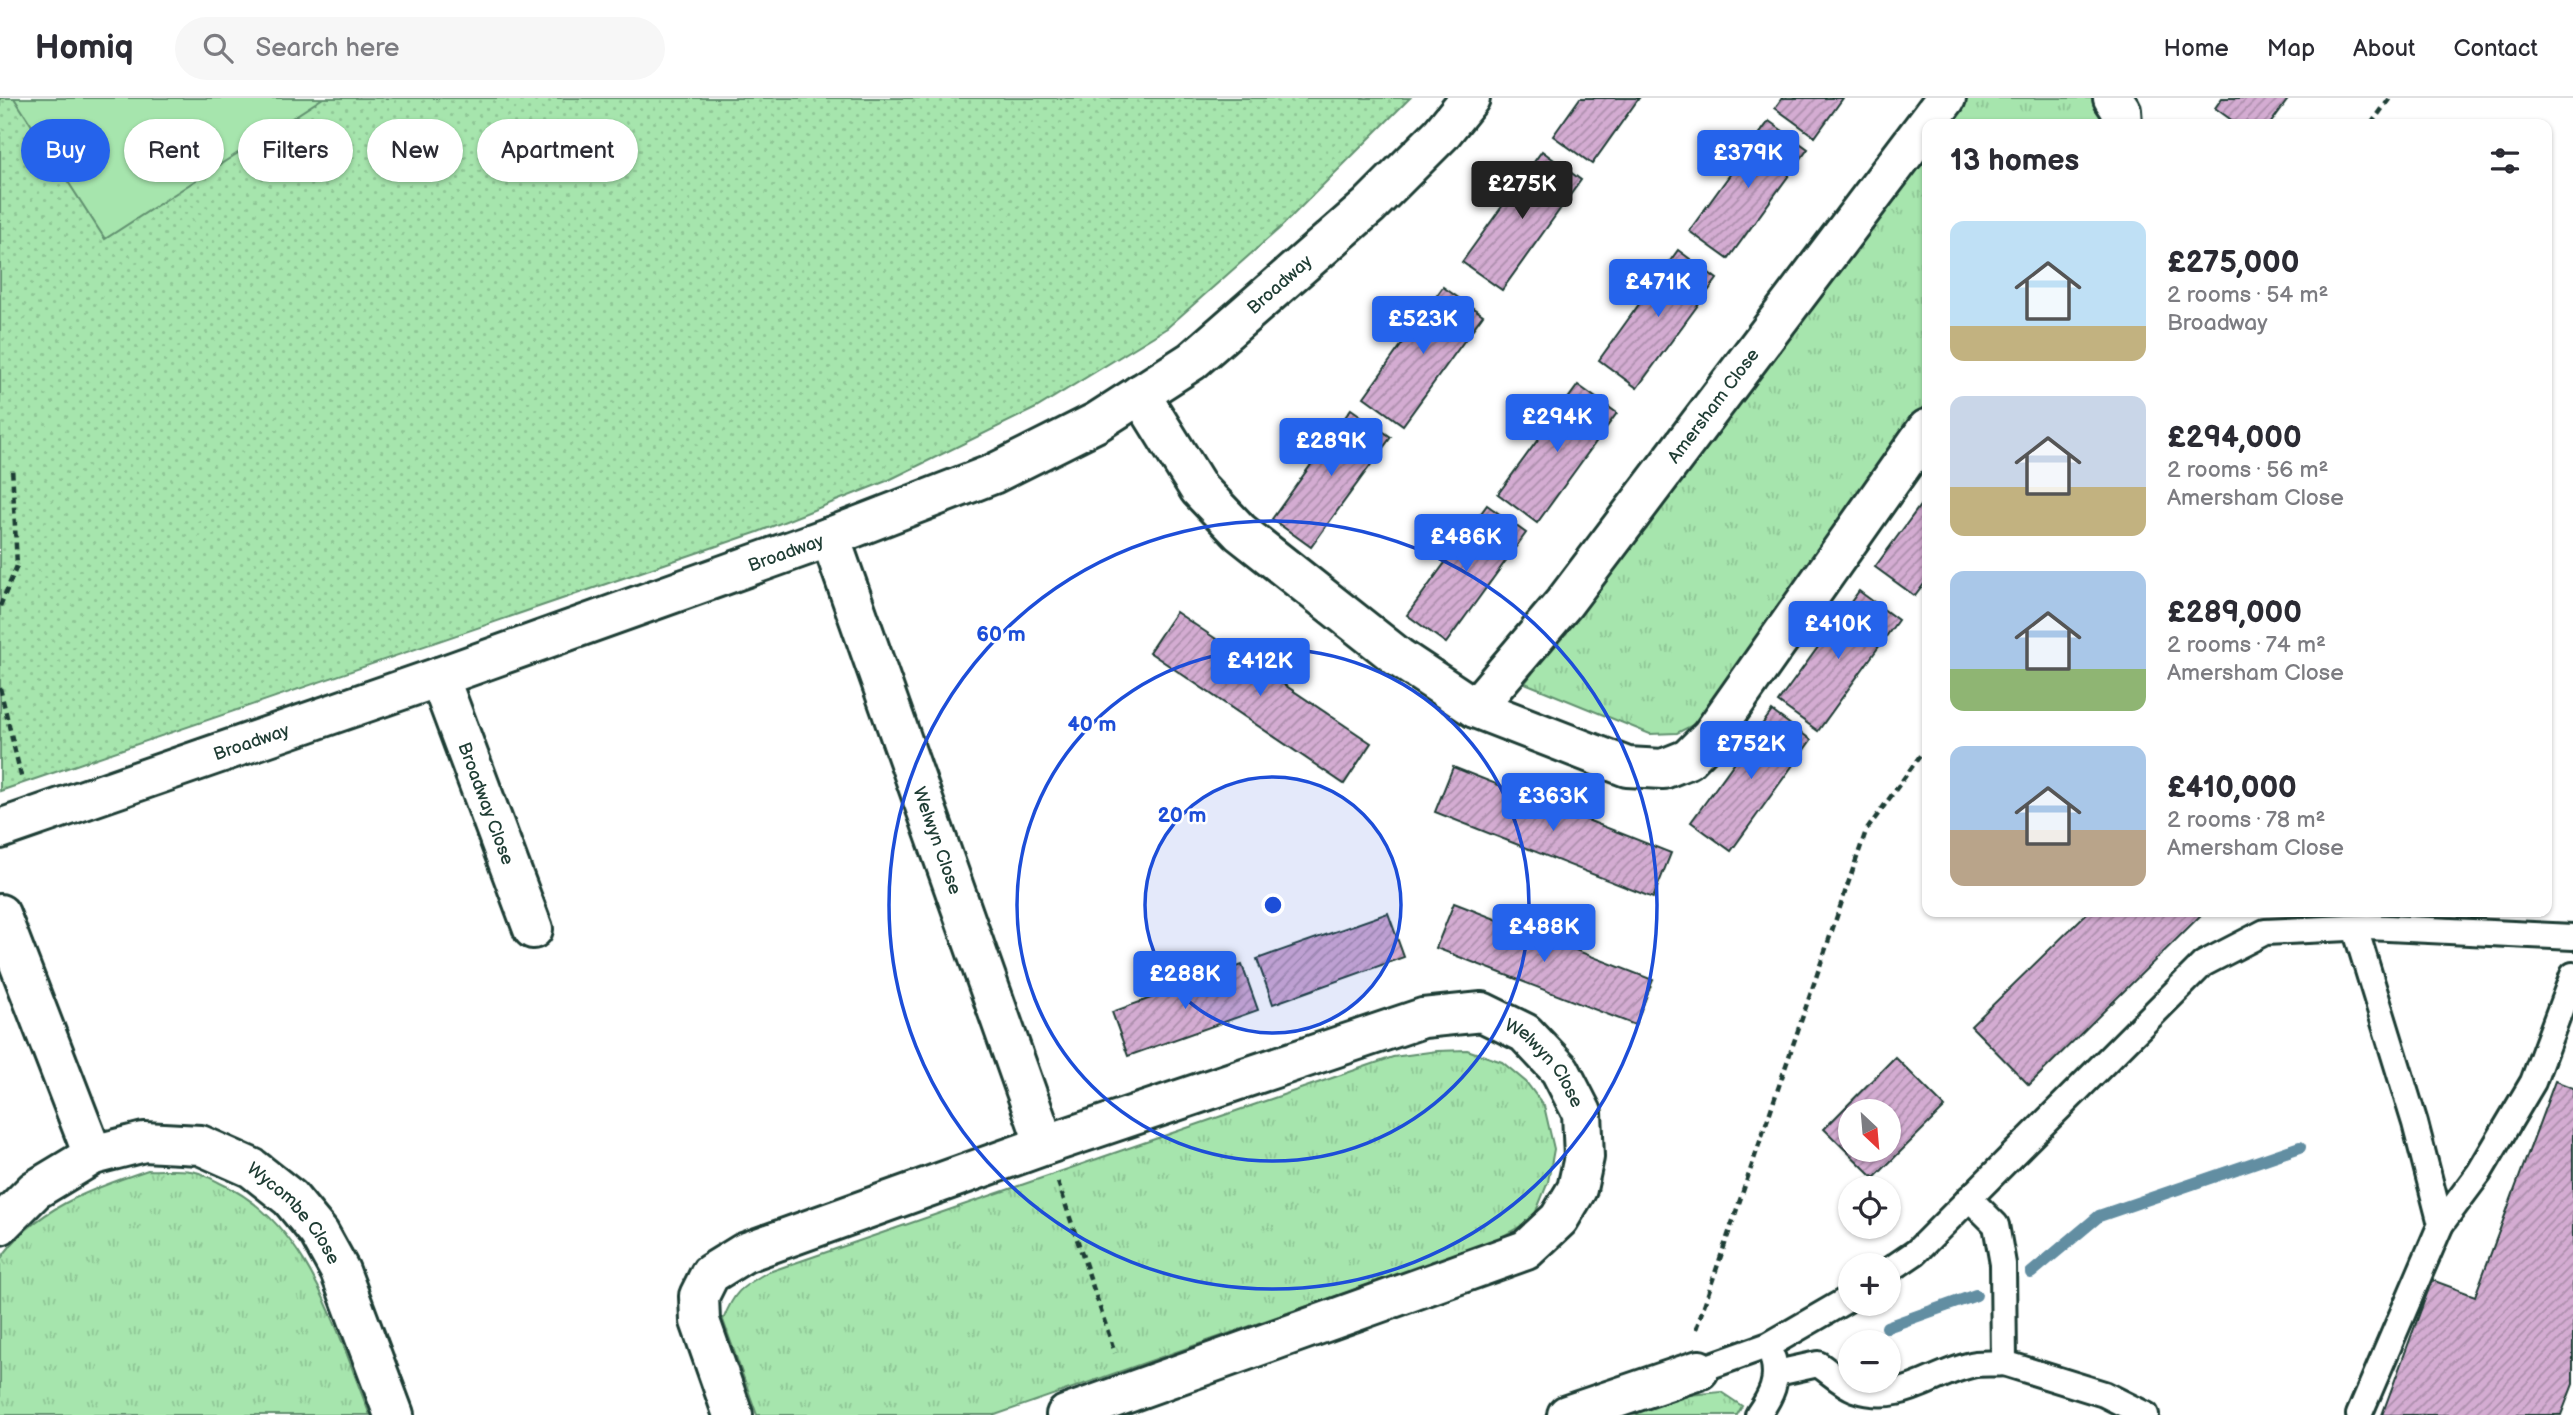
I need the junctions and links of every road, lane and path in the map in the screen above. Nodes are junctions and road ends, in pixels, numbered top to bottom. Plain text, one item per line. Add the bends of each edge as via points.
1 (1470, 98) edge
2 (1945, 98) edge
3 (2113, 98) edge
4 (2390, 98) edge
5 (1929, 119) edge
6 (2122, 119) edge
7 (2375, 119) edge
8 (1922, 128) edge
9 (1140, 394) junction
10 (1922, 436) edge
11 (12, 466) dead end
12 (830, 537) junction
13 (0, 606) edge
14 (439, 677) junction
15 (0, 688) edge
16 (1475, 708) junction
17 (1922, 753) edge
18 (15, 824) edge
19 (0, 914) edge
20 (2327, 920) edge
21 (2355, 928) junction
22 (533, 929) dead end
23 (2573, 937) edge
24 (2573, 975) edge
25 (1045, 1145) junction
26 (93, 1155) junction
27 (1969, 1198) junction
28 (2441, 1224) junction
29 (0, 1225) edge
30 (1901, 1262) edge
31 (1838, 1305) edge
32 (1769, 1345) junction
33 (2004, 1363) junction
34 (1699, 1370) joint
35 (1777, 1373) junction
36 (1658, 1384) junction
37 (1129, 1394) junction
38 (394, 1415) edge
39 (733, 1415) edge
40 (1066, 1415) edge
41 (1567, 1415) edge
42 (1758, 1415) edge
43 (2146, 1415) edge
44 (2360, 1415) edge

1 - 9 street, Broadway via 1369,206 1192,361
2 - 5 street, Amersham Close
3 - 6 street
4 - 7 path
8 - 16 street, Amersham Close via 1564,603
9 - 12 street, Broadway via 1097,422 993,474
9 - 16 street via 1199,489 1240,532 1398,657
10 - 16 street via 1711,736 1689,759 1663,769 1627,767
11 - 13 path via 18,566
12 - 14 street, Broadway
12 - 25 street, Welwyn Close
14 - 18 street, Broadway
14 - 22 street, Broadway Close
15 - 18 path
17 - 36 path via 1866,831 1692,1341
19 - 26 street
20 - 21 lane
20 - 27 lane via 2265,932 2203,964
21 - 23 lane
21 - 28 lane
24 - 28 lane via 2533,1082 2479,1173
25 - 37 path
25 - 37 street, Welwyn Close via 1423,1018 1482,1012 1525,1033 1560,1070 1582,1113 1584,1157 1577,1189 1559,1219 1526,1250
25 - 39 street, Welwyn Close via 744,1253 710,1273 699,1296 700,1321
26 - 29 street, Wycombe Close via 36,1190
26 - 38 street, Wycombe Close via 144,1142 200,1145 252,1168 290,1198 319,1233 340,1271
27 - 30 lane
27 - 33 lane via 1996,1225 2003,1264
28 - 44 lane
31 - 32 lane
32 - 34 lane
32 - 35 lane
33 - 35 lane via 1977,1364 1885,1394 1852,1388 1818,1364
33 - 43 lane via 2104,1394
34 - 36 street
35 - 42 lane
36 - 41 street
37 - 40 street, Welwyn Close

